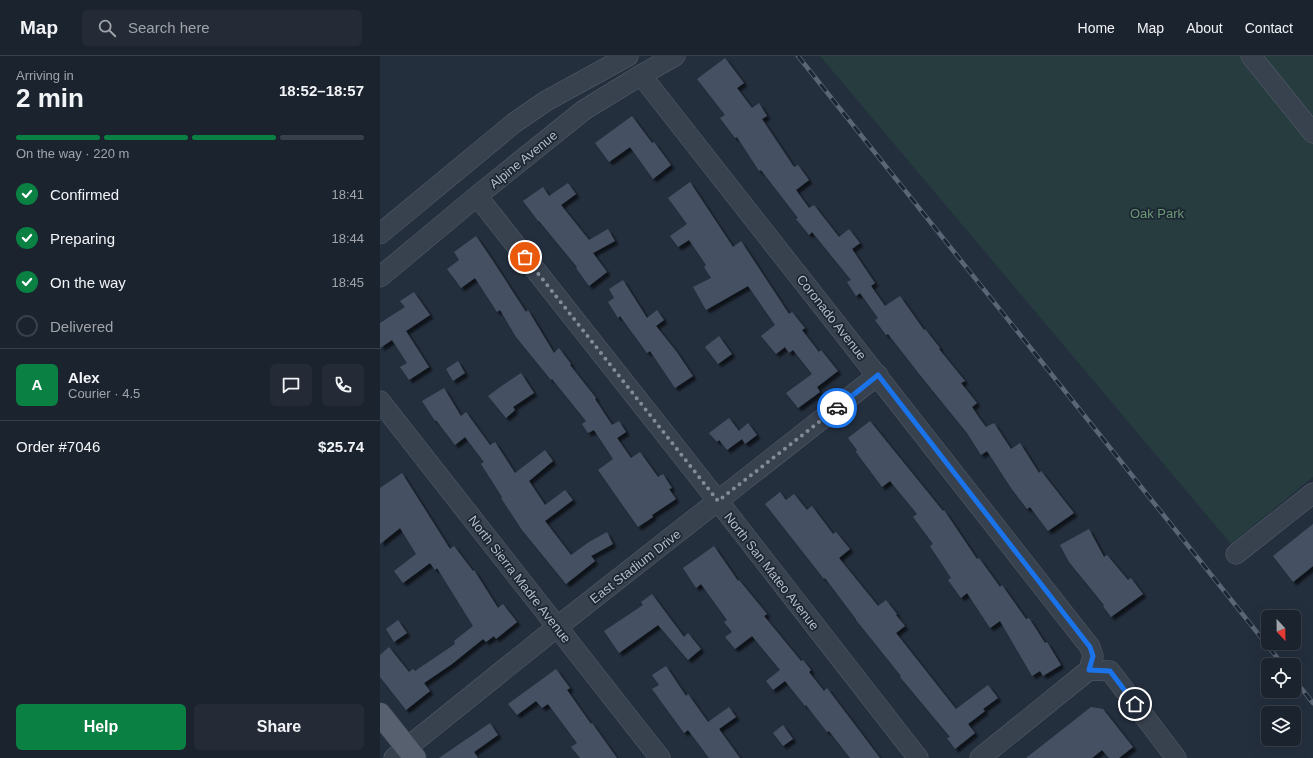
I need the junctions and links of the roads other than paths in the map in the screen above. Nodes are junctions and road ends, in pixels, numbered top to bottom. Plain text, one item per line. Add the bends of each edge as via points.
1 (628, 56) edge
2 (675, 56) edge
3 (1251, 56) edge
4 (641, 75) junction
5 (1313, 132) edge
6 (477, 196) junction
7 (380, 234) edge
8 (380, 276) edge
9 (878, 375) junction
10 (380, 401) edge
11 (1313, 493) edge
12 (718, 501) junction
13 (1236, 554) dead end
14 (557, 627) junction
15 (1089, 670) junction
16 (380, 714) edge
17 (405, 754) edge
18 (660, 758) edge
19 (918, 758) edge
20 (980, 758) edge
21 (1176, 758) edge

1 - 7 street via 546,101 514,123
2 - 4 street, Alpine Avenue
3 - 5 street
4 - 6 street, Alpine Avenue via 584,110
4 - 9 street, Coronado Avenue
6 - 8 street, Alpine Avenue
6 - 12 street, North San Mateo Avenue
9 - 12 street, East Stadium Drive
9 - 15 street, Coronado Avenue via 1090,647 1093,656
10 - 14 street, North Sierra Madre Avenue
11 - 13 street
12 - 14 street, East Stadium Drive
12 - 19 street, North San Mateo Avenue
14 - 17 street, East Stadium Drive
14 - 18 street, North Sierra Madre Avenue
15 - 20 street
15 - 21 street via 1110,671
16 - 17 main road

